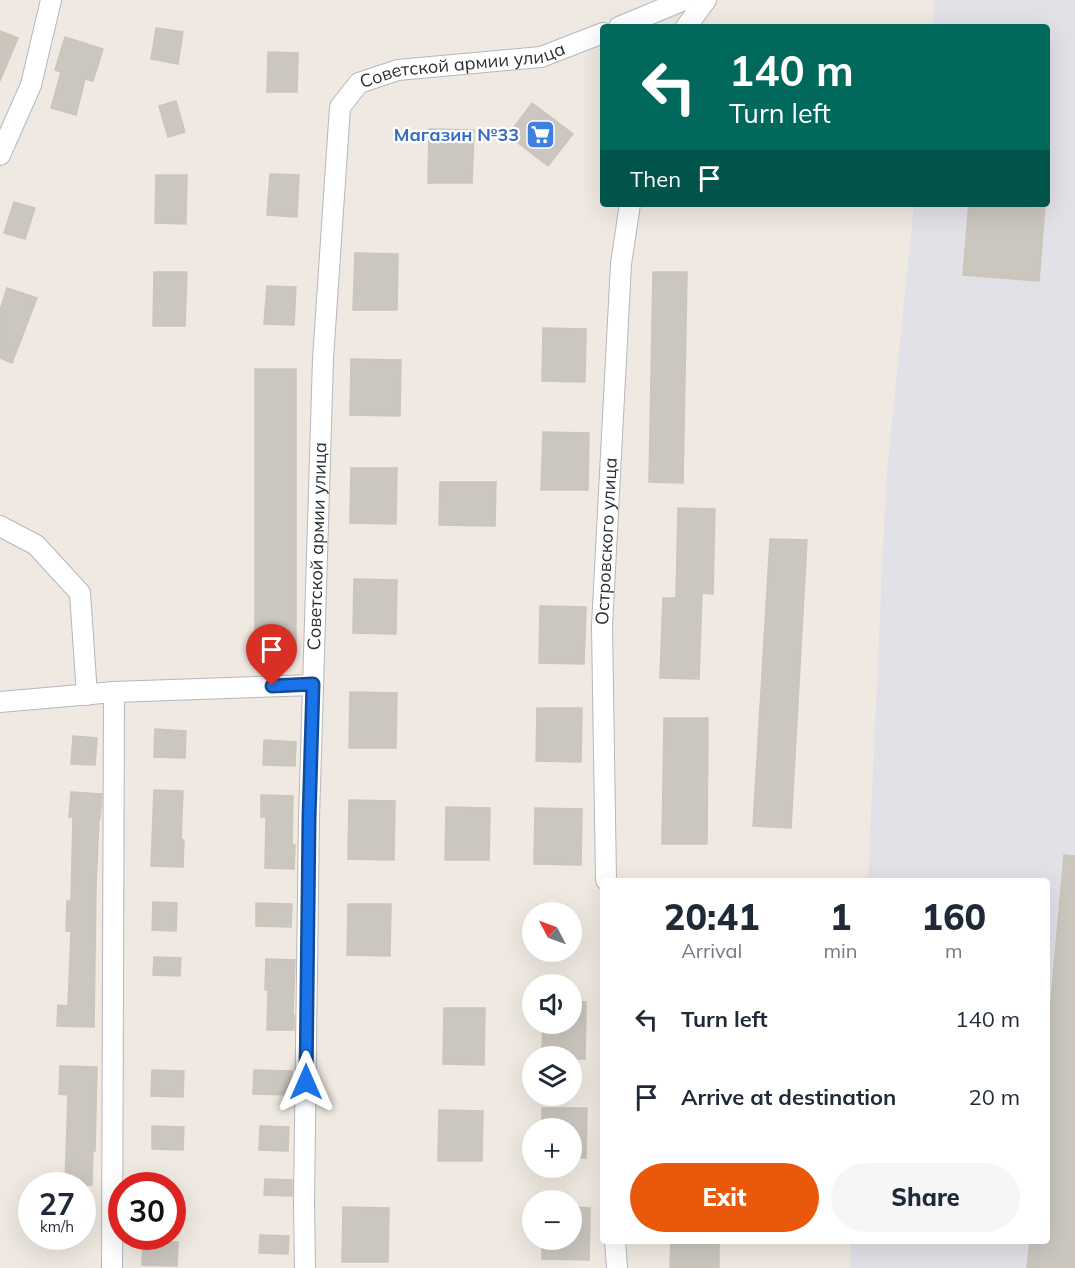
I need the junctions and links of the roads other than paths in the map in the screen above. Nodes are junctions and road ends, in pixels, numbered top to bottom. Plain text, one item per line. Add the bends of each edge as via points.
1 (51, 0) edge
2 (684, 0) edge
3 (706, 0) edge
4 (625, 24) edge
5 (688, 24) edge
6 (600, 34) edge
7 (0, 155) edge
8 (630, 207) edge
9 (0, 526) edge
10 (313, 684) junction
11 (114, 692) junction
12 (87, 695) junction
13 (0, 702) edge
14 (606, 878) edge
15 (615, 1244) edge
16 (112, 1268) edge
17 (305, 1268) edge
18 (617, 1268) edge

1 - 7 street via 31,85
2 - 4 street
3 - 5 street
6 - 10 street, Советской армии улица via 541,57 398,70 358,83 340,107 323,359
8 - 14 street, Островского улица via 621,264 602,626
9 - 12 street via 36,545 80,593
10 - 11 street
10 - 17 street, Советской армии улица
11 - 12 street
11 - 16 street
12 - 13 street
15 - 18 street

